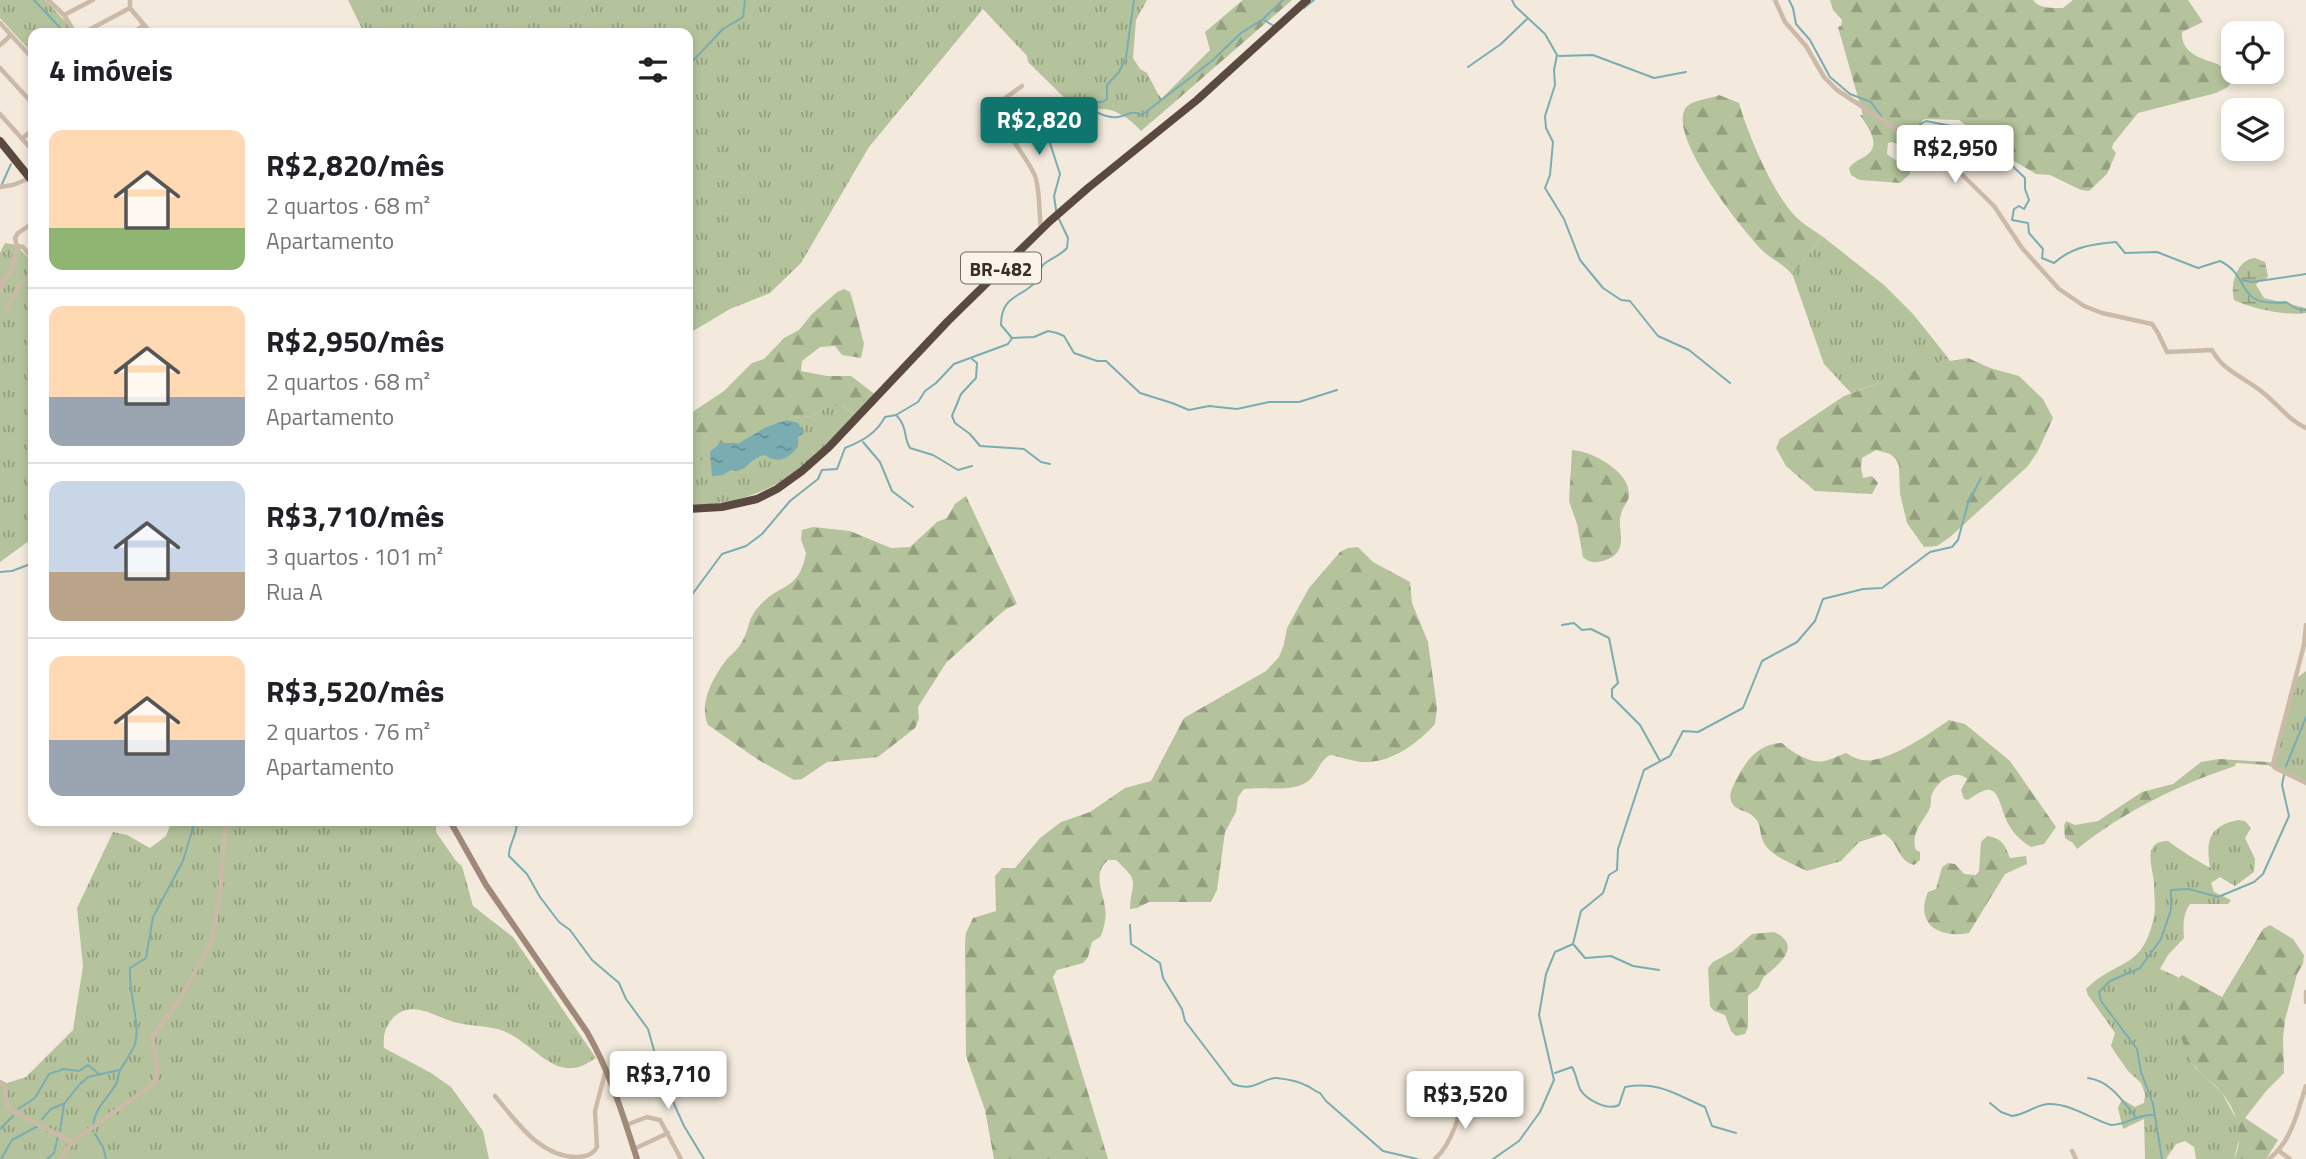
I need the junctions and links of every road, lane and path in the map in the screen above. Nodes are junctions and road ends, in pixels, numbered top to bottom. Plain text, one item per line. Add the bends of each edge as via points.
1 (48, 0) edge
2 (93, 0) edge
3 (130, 0) edge
4 (1307, 0) edge
5 (1775, 0) edge
6 (130, 8) junction
7 (64, 15) junction
8 (0, 23) edge
9 (144, 26) joint
10 (72, 28) edge
11 (92, 28) edge
12 (141, 28) edge
13 (11, 35) junction
14 (0, 45) edge
15 (28, 54) edge
16 (0, 68) edge
17 (1022, 86) dead end
18 (28, 99) edge
19 (0, 114) edge
20 (28, 134) edge
21 (22, 139) junction
22 (0, 141) edge
23 (28, 146) edge
24 (28, 175) edge
25 (28, 181) edge
26 (0, 187) edge
27 (28, 226) edge
28 (1041, 230) junction
29 (17, 247) junction
30 (28, 254) edge
31 (28, 278) edge
32 (2, 283) edge
33 (0, 292) edge
34 (6, 309) dead end
35 (2306, 428) edge
36 (693, 509) edge
37 (2306, 625) edge
38 (2306, 783) edge
39 (225, 826) edge
40 (453, 826) edge
41 (2306, 992) edge
42 (2306, 1002) edge
43 (606, 1069) junction
44 (0, 1082) edge
45 (2306, 1086) edge
46 (1458, 1093) dead end
47 (495, 1096) dead end
48 (2304, 1103) edge
49 (626, 1125) junction
50 (668, 1133) junction
51 (72, 1142) junction
52 (634, 1149) junction
53 (2072, 1151) dead end
54 (2279, 1151) junction
55 (556, 1157) edge
56 (680, 1158) edge
57 (60, 1159) edge
58 (637, 1159) edge
59 (1435, 1159) edge
60 (2076, 1159) edge
61 (2269, 1159) edge
62 (2290, 1159) edge

1 - 7 street
2 - 7 street
3 - 6 street
4 - 28 highway, BR-482 via 1197,100
5 - 35 street via 1824,77 1896,129 1936,149 1994,206 2022,248 2068,296 2102,313 2152,324 2167,352 2212,349 2221,364
6 - 9 street
6 - 11 street
7 - 10 street
8 - 13 street
9 - 12 street
13 - 14 street
13 - 15 street
16 - 18 street
17 - 28 street via 1004,99 1002,110 1015,144 1035,176
19 - 21 street
20 - 21 street
21 - 23 street
22 - 24 highway
25 - 26 street
27 - 29 street via 15,238
28 - 36 highway, BR-482 via 802,471 757,499
29 - 30 street
29 - 32 street via 11,271
31 - 34 street
32 - 33 street
37 - 38 street via 2273,764
39 - 51 street via 212,940 179,1002 152,1037 156,1082
40 - 43 street via 486,885 587,1032
41 - 42 street
43 - 49 street
43 - 55 street via 595,1111 595,1151
44 - 51 street via 11,1110
45 - 48 street
46 - 59 street via 1461,1105 1450,1142
47 - 55 street via 537,1144
48 - 54 street
49 - 50 street via 655,1118
49 - 52 street
50 - 52 street
50 - 56 street
51 - 57 street
52 - 58 street
53 - 60 street
54 - 61 street
54 - 62 street

